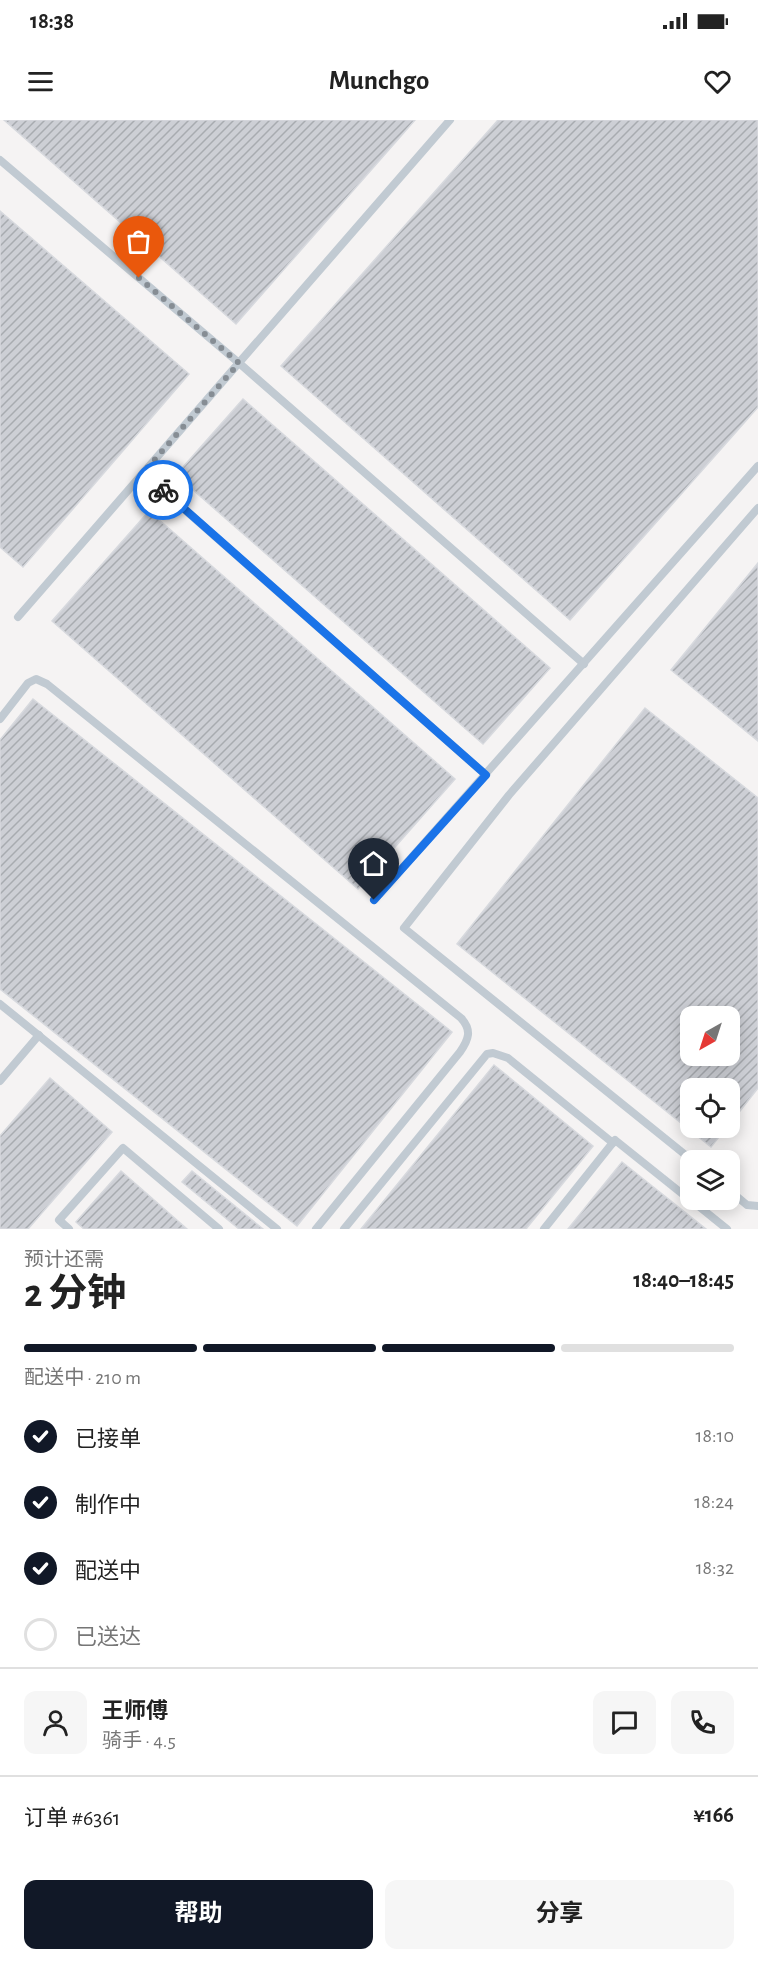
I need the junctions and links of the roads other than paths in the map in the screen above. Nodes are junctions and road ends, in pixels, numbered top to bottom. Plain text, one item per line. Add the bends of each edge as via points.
1 (450, 120) edge
2 (0, 160) edge
3 (239, 363) junction
4 (758, 466) edge
5 (143, 473) junction
6 (758, 508) edge
7 (18, 617) dead end
8 (584, 664) junction
9 (0, 718) edge
10 (486, 775) junction
11 (374, 900) dead end
12 (0, 1004) edge
13 (39, 1035) junction
14 (0, 1081) edge
15 (613, 1143) junction
16 (680, 1150) edge
17 (680, 1192) edge
18 (740, 1199) edge
19 (758, 1206) edge
20 (703, 1210) edge
21 (69, 1229) edge
22 (219, 1229) edge
23 (277, 1229) edge
24 (316, 1229) edge
25 (344, 1229) edge
26 (544, 1229) edge
27 (727, 1229) edge

1 - 3 lane
2 - 3 lane
3 - 5 lane
3 - 8 lane
4 - 8 lane
5 - 7 lane
5 - 10 lane
6 - 16 lane via 509,795 404,927
8 - 10 lane
9 - 24 lane via 28,683 36,679 47,684 468,1026 460,1052
10 - 11 lane
12 - 13 lane
13 - 14 lane
13 - 23 lane
15 - 17 lane via 615,1140
15 - 25 lane via 508,1058 487,1054
15 - 26 lane
18 - 19 lane
20 - 27 lane
21 - 22 lane via 59,1220 123,1148

